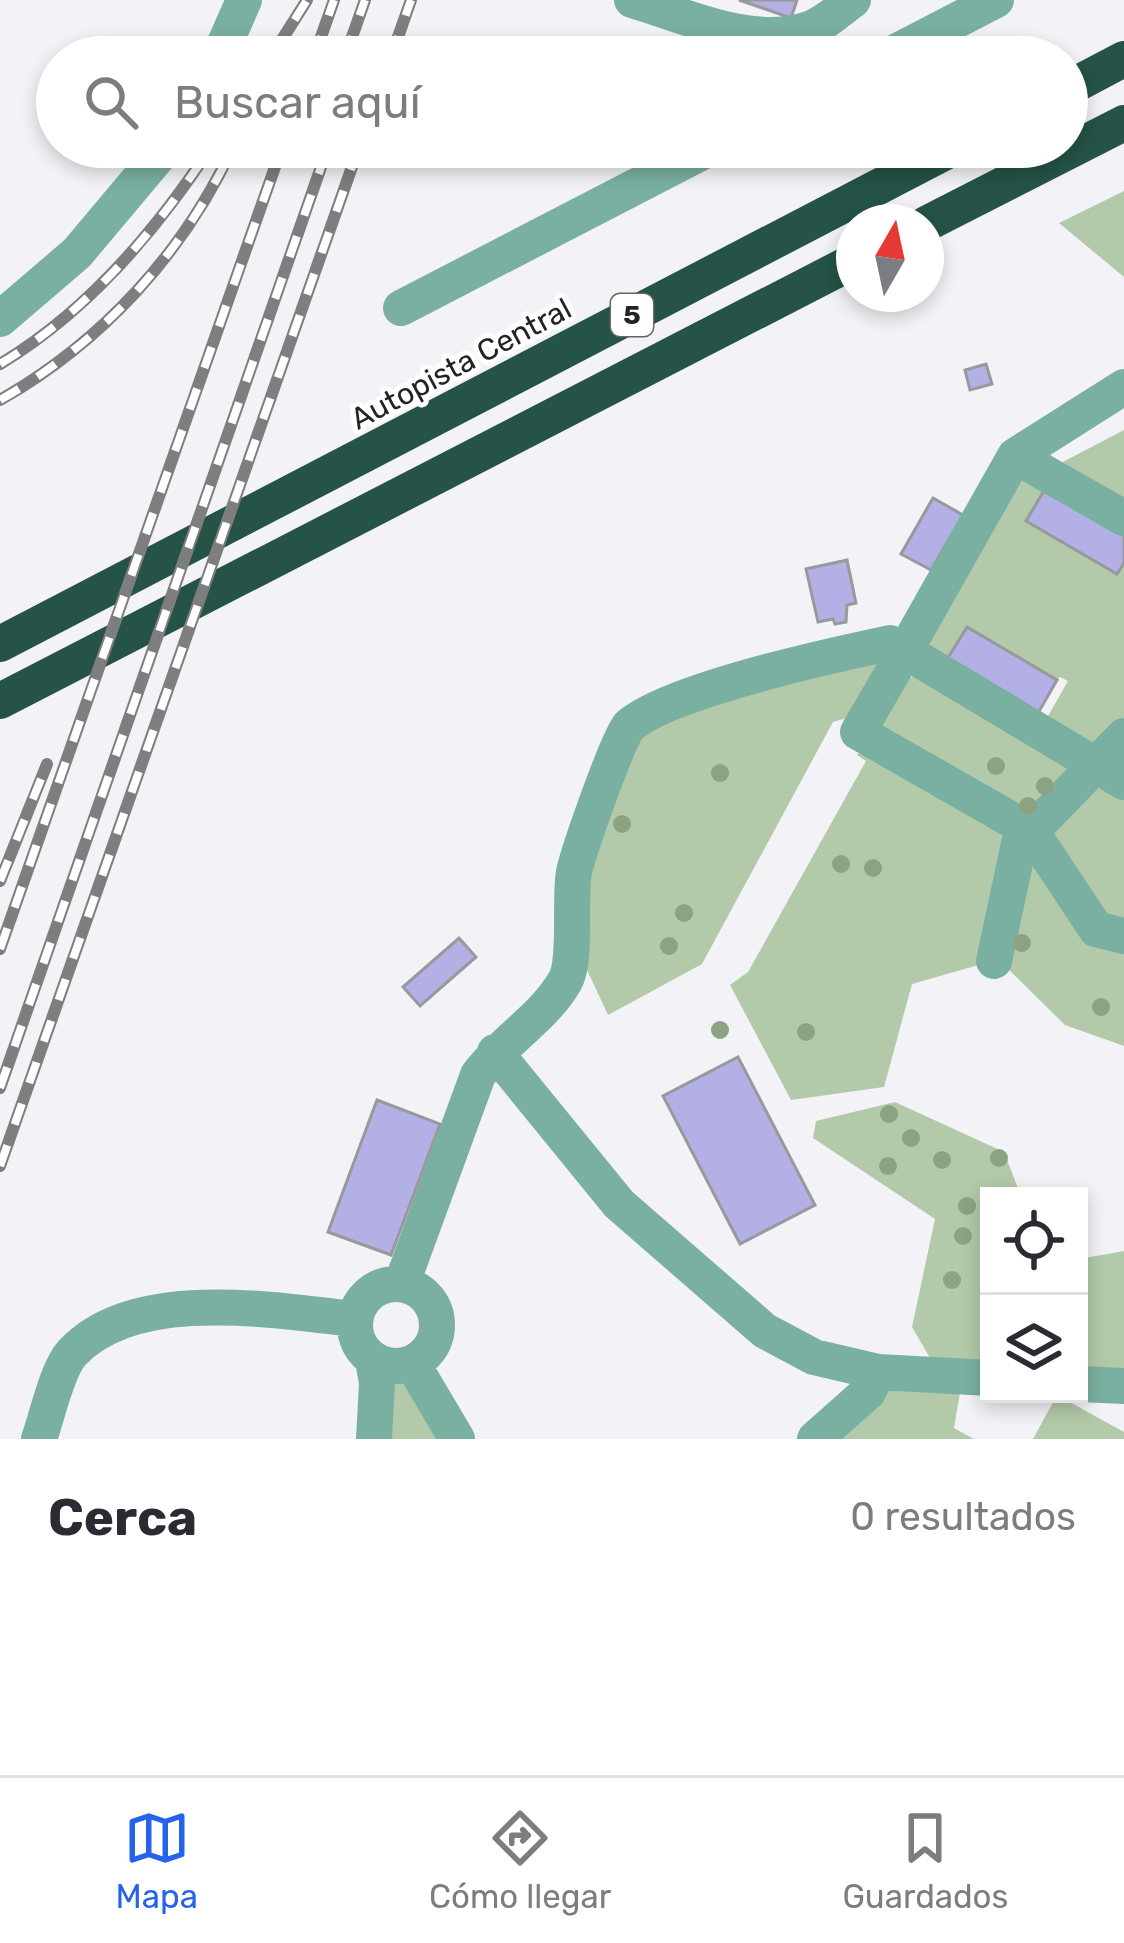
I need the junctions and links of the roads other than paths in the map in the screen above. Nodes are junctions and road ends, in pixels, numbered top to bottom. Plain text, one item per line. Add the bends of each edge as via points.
1 (244, 0) edge
2 (632, 0) edge
3 (853, 0) edge
4 (996, 0) edge
5 (228, 36) edge
6 (927, 36) edge
7 (1124, 59) edge
8 (1088, 78) edge
9 (1124, 123) edge
10 (1088, 141) edge
11 (150, 168) edge
12 (671, 168) edge
13 (915, 168) edge
14 (1036, 168) edge
15 (944, 215) edge
16 (836, 270) edge
17 (401, 308) dead end
18 (0, 319) edge
19 (1124, 387) edge
20 (1015, 456) junction
21 (1124, 518) edge
22 (0, 644) edge
23 (905, 651) junction
24 (0, 701) edge
25 (1124, 736) edge
26 (1110, 772) edge
27 (1031, 831) junction
28 (1124, 936) edge
29 (994, 961) dead end
30 (495, 1052) junction
31 (403, 1283) junction
32 (354, 1319) junction
33 (374, 1360) junction
34 (412, 1363) junction
35 (878, 1372) junction
36 (980, 1378) edge
37 (1088, 1384) edge
38 (1124, 1386) edge
39 (39, 1439) edge
40 (374, 1439) edge
41 (457, 1439) edge
42 (815, 1439) edge

1 - 5 lane
2 - 3 lane via 770,36 810,30
4 - 6 lane
7 - 8 highway
9 - 10 highway
11 - 18 lane via 77,253
12 - 17 lane
13 - 22 highway, Autopista Central / 5
14 - 15 highway
16 - 24 highway, 5
19 - 20 lane
20 - 21 lane
20 - 23 lane
23 - 26 lane
23 - 27 lane via 858,732
23 - 30 lane via 890,643 811,662 665,703 625,728 574,872 568,978
25 - 26 lane
26 - 27 lane
27 - 28 lane via 1096,929
27 - 29 lane via 1019,844
30 - 31 lane via 478,1075
30 - 35 lane via 619,1204 765,1330 814,1357
31 - 32 lane via 366,1295
31 - 34 lane via 437,1314 432,1346
32 - 33 lane
32 - 39 lane via 161,1310 106,1325 68,1357
33 - 34 lane
33 - 40 lane
34 - 41 lane
35 - 36 lane
35 - 42 lane via 868,1393
37 - 38 lane

